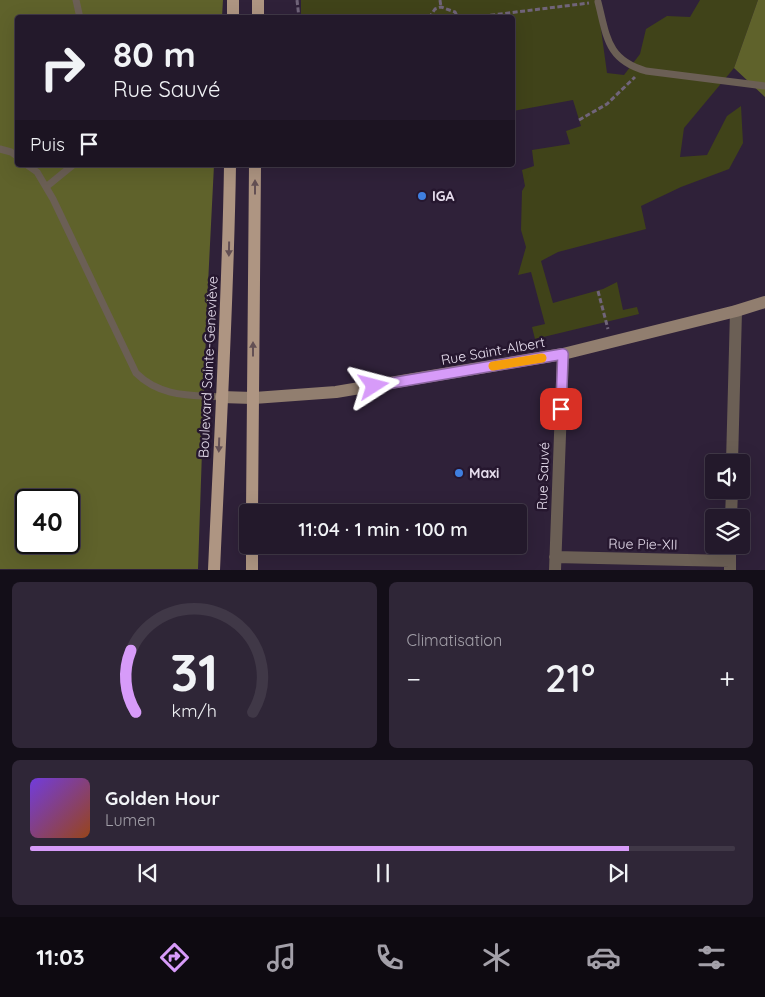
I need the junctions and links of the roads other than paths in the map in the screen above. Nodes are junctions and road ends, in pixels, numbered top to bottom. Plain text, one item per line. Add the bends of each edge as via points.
1 (76, 0) edge
2 (233, 0) edge
3 (258, 0) edge
4 (598, 2) road end
5 (79, 15) edge
6 (233, 15) edge
7 (258, 15) edge
8 (765, 86) edge
9 (0, 150) edge
10 (15, 155) edge
11 (31, 167) edge
12 (71, 167) edge
13 (230, 167) edge
14 (255, 167) edge
15 (46, 187) junction
16 (765, 302) edge
17 (736, 311) junction
18 (563, 354) junction
19 (221, 397) junction
20 (253, 398) junction
21 (732, 454) edge
22 (252, 504) edge
23 (252, 554) edge
24 (555, 563) edge
25 (730, 565) edge
26 (214, 570) edge
27 (252, 570) edge

1 - 5 lane
2 - 6 main road
3 - 7 main road
4 - 8 lane via 608,41 618,59 630,66 646,71
9 - 10 lane
11 - 15 lane
12 - 15 lane
13 -> 19 main road, Boulevard Sainte-Geneviève via 228,304
20 -> 14 main road
15 - 19 lane via 136,373 150,385 167,392
16 - 17 street, Rue Saint-Albert
17 - 18 street, Rue Saint-Albert
17 - 21 street
18 - 20 street, Rue Saint-Albert via 336,392
18 - 24 street, Rue Sauvé
19 - 20 street, Rue Saint-Albert
19 -> 26 main road, Boulevard Sainte-Geneviève
20 - 22 main road
23 - 27 main road
24 - 25 street, Rue Pie-XII

